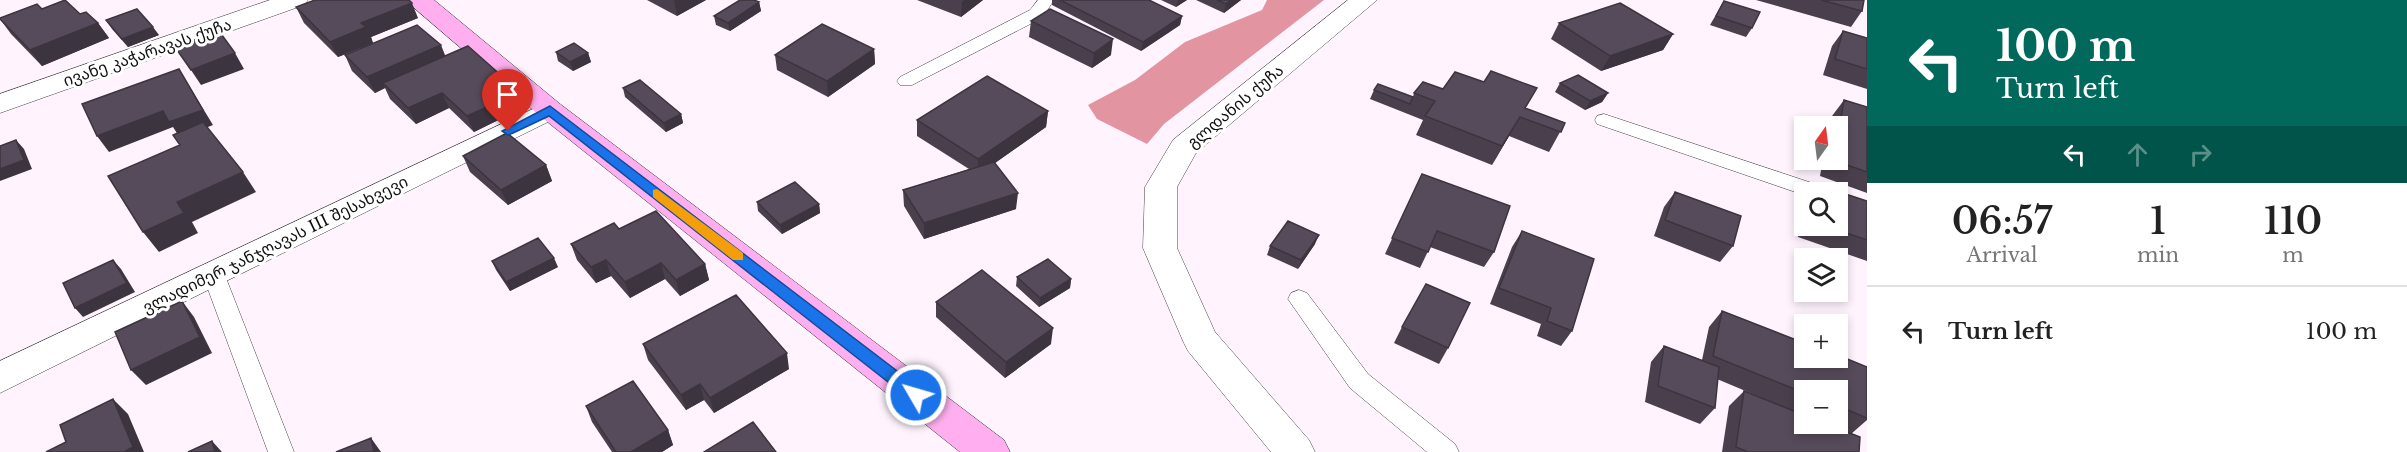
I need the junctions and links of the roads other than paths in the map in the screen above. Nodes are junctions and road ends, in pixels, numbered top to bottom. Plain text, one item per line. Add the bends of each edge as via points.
1 (295, 0) edge
2 (418, 0) edge
3 (1046, 0) edge
4 (1364, 0) edge
5 (906, 81) dead end
6 (0, 104) edge
7 (550, 110) junction
8 (1604, 120) dead end
9 (1794, 184) edge
10 (213, 273) junction
11 (1299, 299) dead end
12 (0, 378) edge
13 (281, 452) edge
14 (990, 452) edge
15 (1295, 452) edge
16 (1446, 452) edge

1 - 6 street, ივანე კაჭარავას ქუჩა
2 - 7 street
3 - 5 lane via 1036,14
4 - 15 street, გლდანის ქუჩა via 1184,147 1161,188 1160,248 1201,341
7 - 10 street, ვლადიმერ ჯანჯღავას III შესახვევი
7 - 14 street
8 - 9 lane
10 - 12 street, ვლადიმერ ჯანჯღავას III შესახვევი
10 - 13 lane
11 - 16 lane via 1359,381

